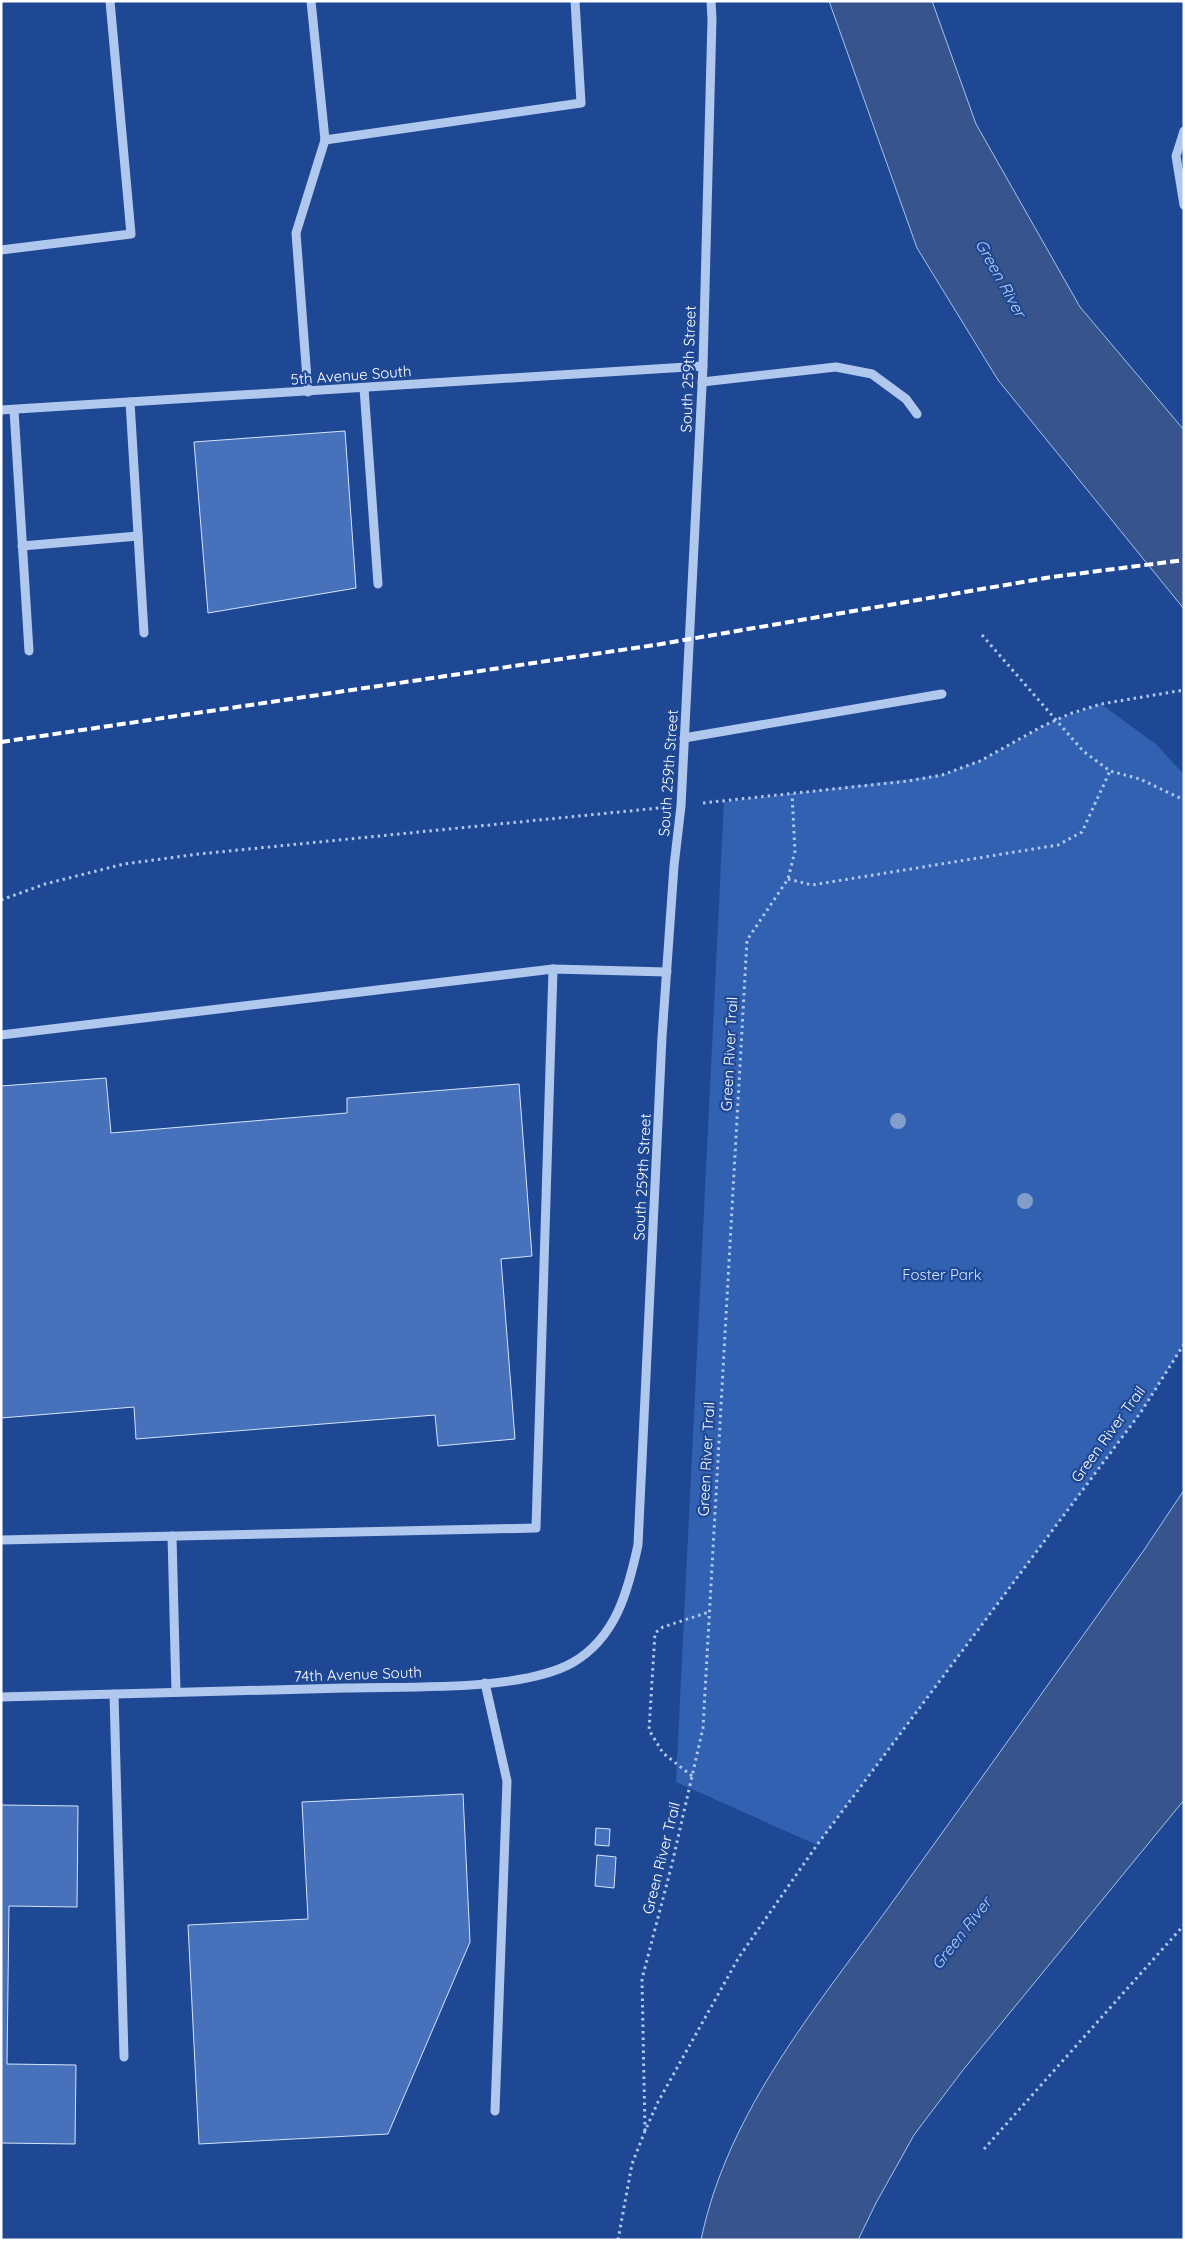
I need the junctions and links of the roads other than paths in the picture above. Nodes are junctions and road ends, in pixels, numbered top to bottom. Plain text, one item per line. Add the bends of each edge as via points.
1 (110, 1) edge
2 (311, 1) edge
3 (575, 1) edge
4 (711, 1) edge
5 (1184, 131) edge
6 (325, 140) junction
7 (1184, 204) edge
8 (1, 250) edge
9 (703, 366) junction
10 (702, 382) junction
11 (364, 388) junction
12 (308, 392) junction
13 (130, 402) junction
14 (1, 410) edge
15 (14, 410) junction
16 (917, 414) dead end
17 (138, 536) junction
18 (22, 546) junction
19 (378, 584) dead end
20 (144, 632) dead end
21 (29, 651) dead end
22 (942, 694) dead end
23 (684, 738) junction
24 (553, 970) junction
25 (666, 972) junction
26 (1, 1035) edge
27 (172, 1536) junction
28 (1, 1540) edge
29 (638, 1545) joint
30 (485, 1683) junction
31 (176, 1692) junction
32 (114, 1694) junction
33 (1, 1697) edge
34 (124, 2057) dead end
35 (495, 2111) dead end

1 - 8 street via 131,234
2 - 6 street
3 - 6 street via 581,103
4 - 9 street, South 259th Street
5 - 7 street via 1176,156
6 - 12 street via 296,233
9 - 10 street, South 259th Street
9 - 11 street, 5th Avenue South
10 - 16 street via 836,366 872,374 906,399
10 - 23 street, South 259th Street
11 - 12 street, 5th Avenue South
11 - 19 street
12 - 13 street, 5th Avenue South
13 - 15 street, 5th Avenue South
13 - 17 street
14 - 15 street, 5th Avenue South
15 - 18 street
17 - 18 street
17 - 20 street
18 - 21 street
22 - 23 street
23 - 25 street, South 259th Street
24 - 25 street
24 - 26 street
24 - 27 street via 536,1528
25 - 29 street, South 259th Street
27 - 28 street
27 - 31 street
29 - 30 street, 74th Avenue South via 623,1602 608,1631 598,1642 557,1670
30 - 31 street, 74th Avenue South
30 - 35 street via 507,1781
31 - 32 street, 74th Avenue South
32 - 33 street, 74th Avenue South
32 - 34 street

